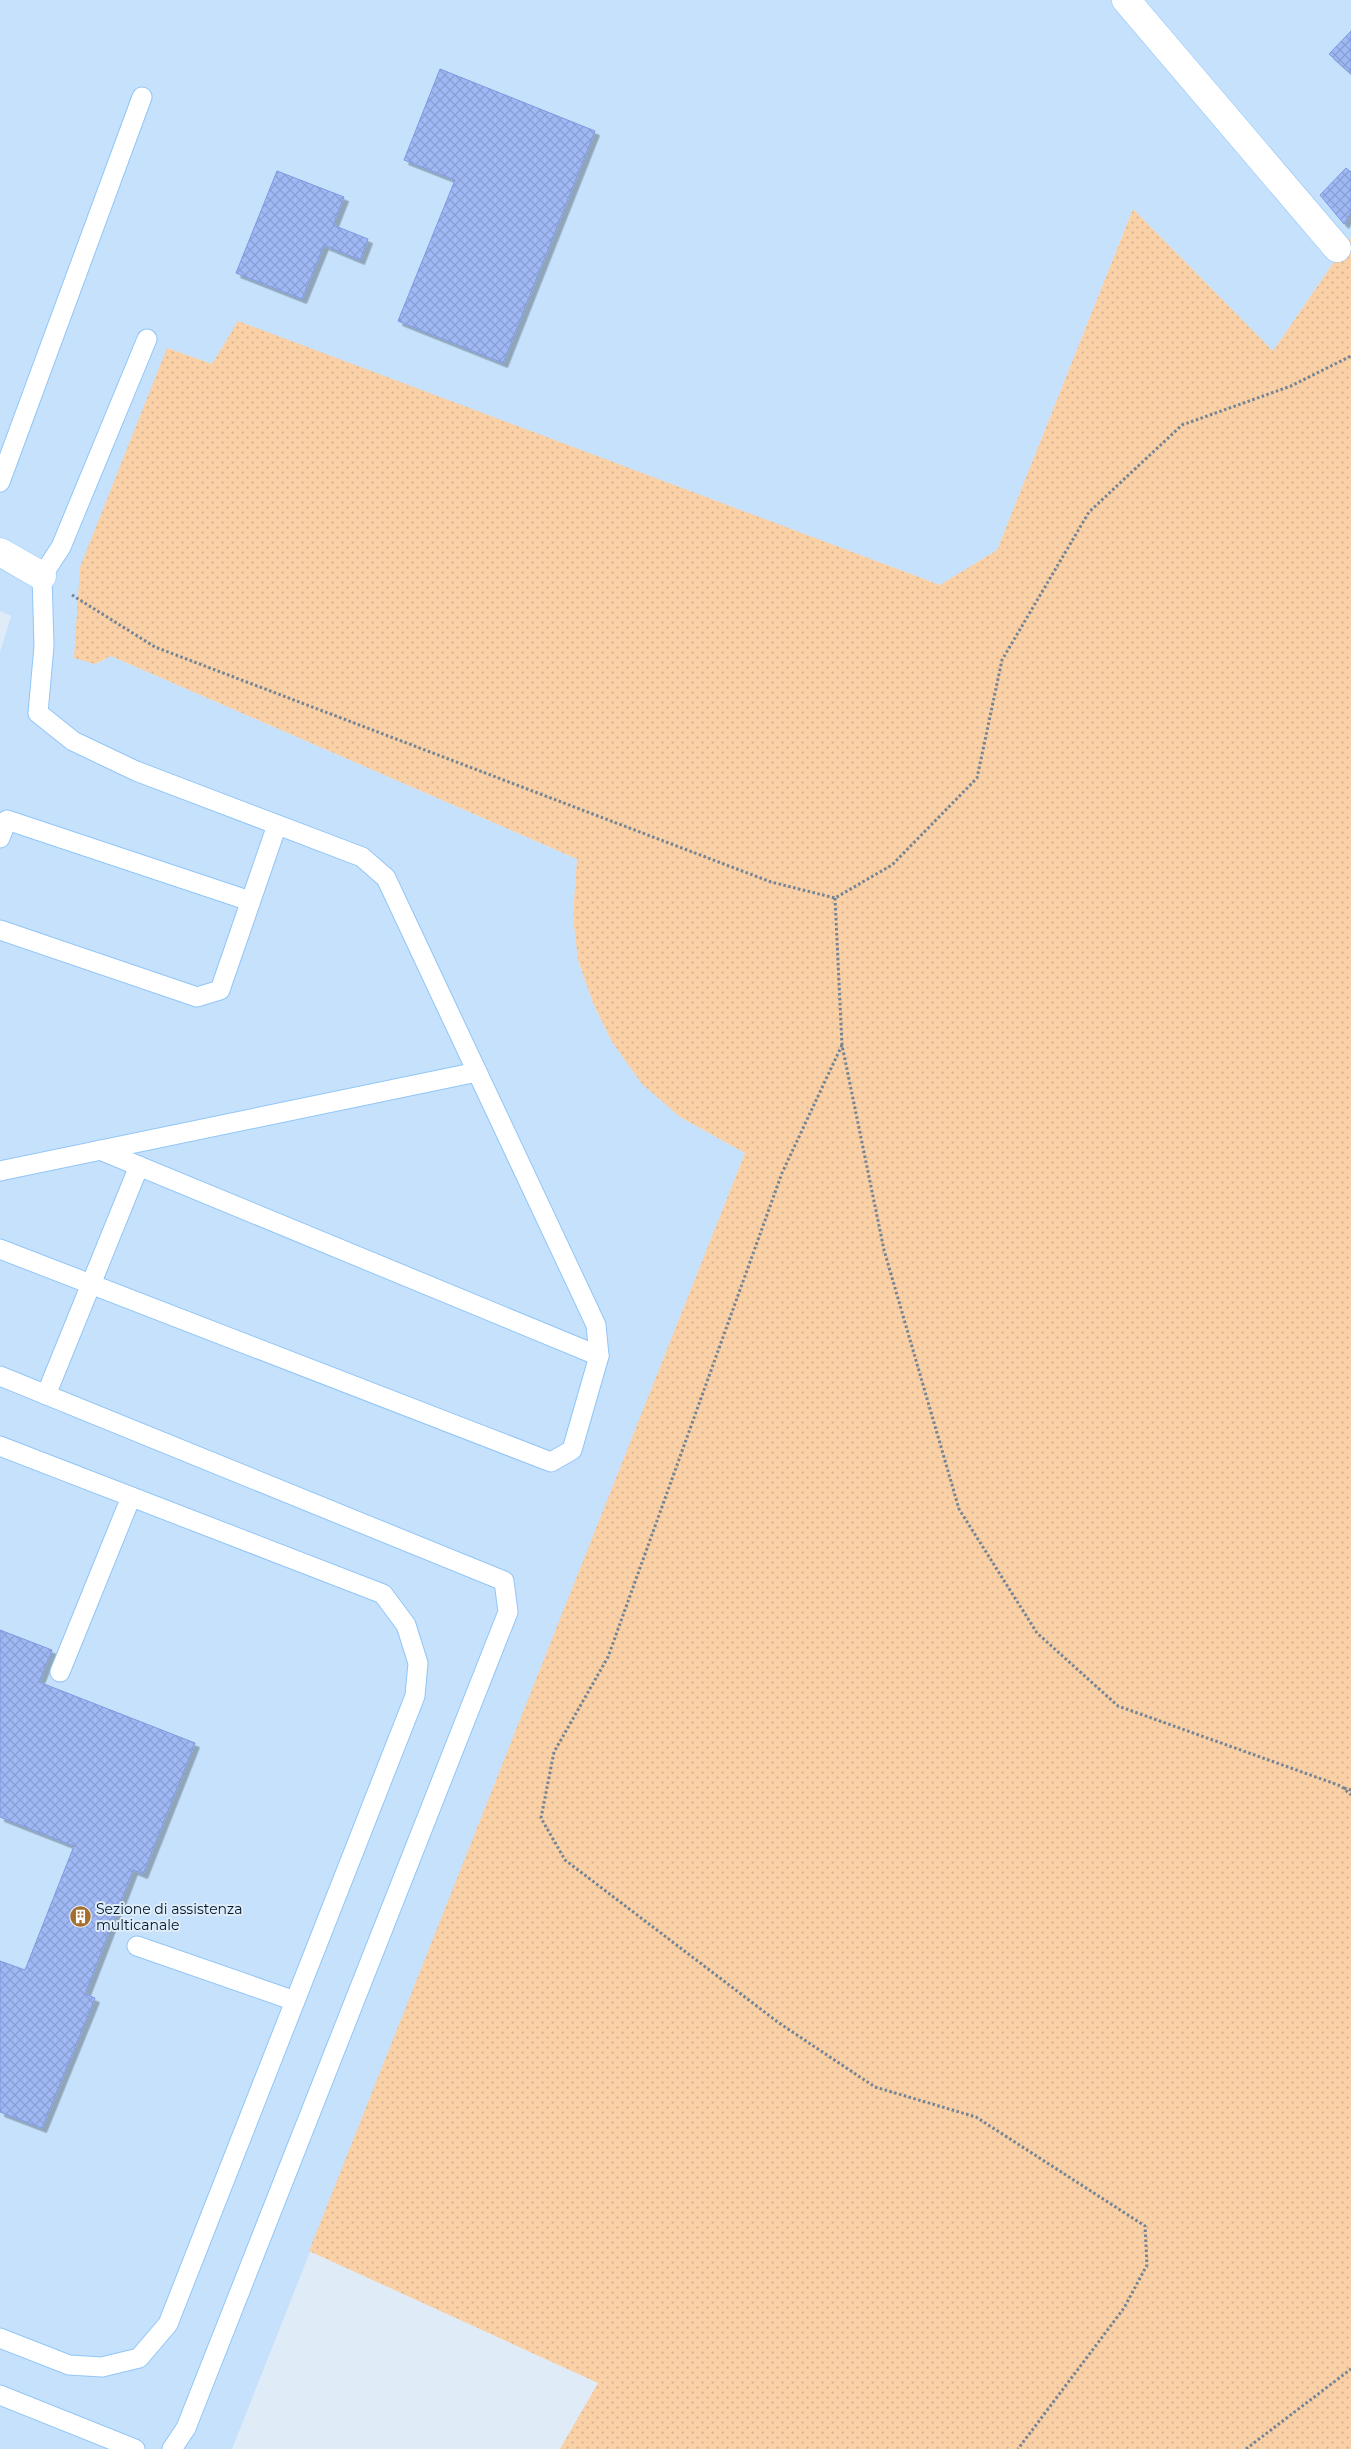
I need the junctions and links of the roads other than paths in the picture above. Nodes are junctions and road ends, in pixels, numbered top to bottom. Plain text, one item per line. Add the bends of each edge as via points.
1 (1126, 0) edge
2 (142, 98) dead end
3 (1337, 248) dead end
4 (147, 339) dead end
5 (0, 482) edge
6 (0, 552) edge
7 (42, 576) junction
8 (277, 825) junction
9 (0, 838) edge
10 (250, 901) junction
11 (0, 930) edge
12 (477, 1072) junction
13 (100, 1150) junction
14 (139, 1166) junction
15 (0, 1170) edge
16 (0, 1249) edge
17 (92, 1284) junction
18 (598, 1356) junction
19 (0, 1376) edge
20 (46, 1395) junction
21 (0, 1446) edge
22 (131, 1497) junction
23 (60, 1672) dead end
24 (137, 1946) dead end
25 (295, 2001) junction
26 (0, 2338) edge
27 (0, 2395) edge
28 (136, 2449) edge
29 (172, 2449) edge

1 - 3 street
2 - 5 lane
4 - 7 lane via 61,547
6 - 7 street
7 - 8 lane via 44,646 38,713 73,741 136,771
8 - 10 lane
8 - 12 lane via 362,857 386,878
9 - 10 lane via 7,820
10 - 11 lane via 220,990 197,997
12 - 13 lane
12 - 18 lane via 596,1325
13 - 14 lane
13 - 15 lane
14 - 17 lane
14 - 18 lane
16 - 17 lane
17 - 18 lane via 551,1462 572,1450
17 - 20 lane
19 - 20 lane
20 - 29 lane via 504,1581 508,1612 186,2428
21 - 22 lane
22 - 23 lane
22 - 25 lane via 383,1594 406,1625 418,1663 415,1696
24 - 25 lane
25 - 26 lane via 168,2324 139,2358 102,2367 69,2365
27 - 28 lane

